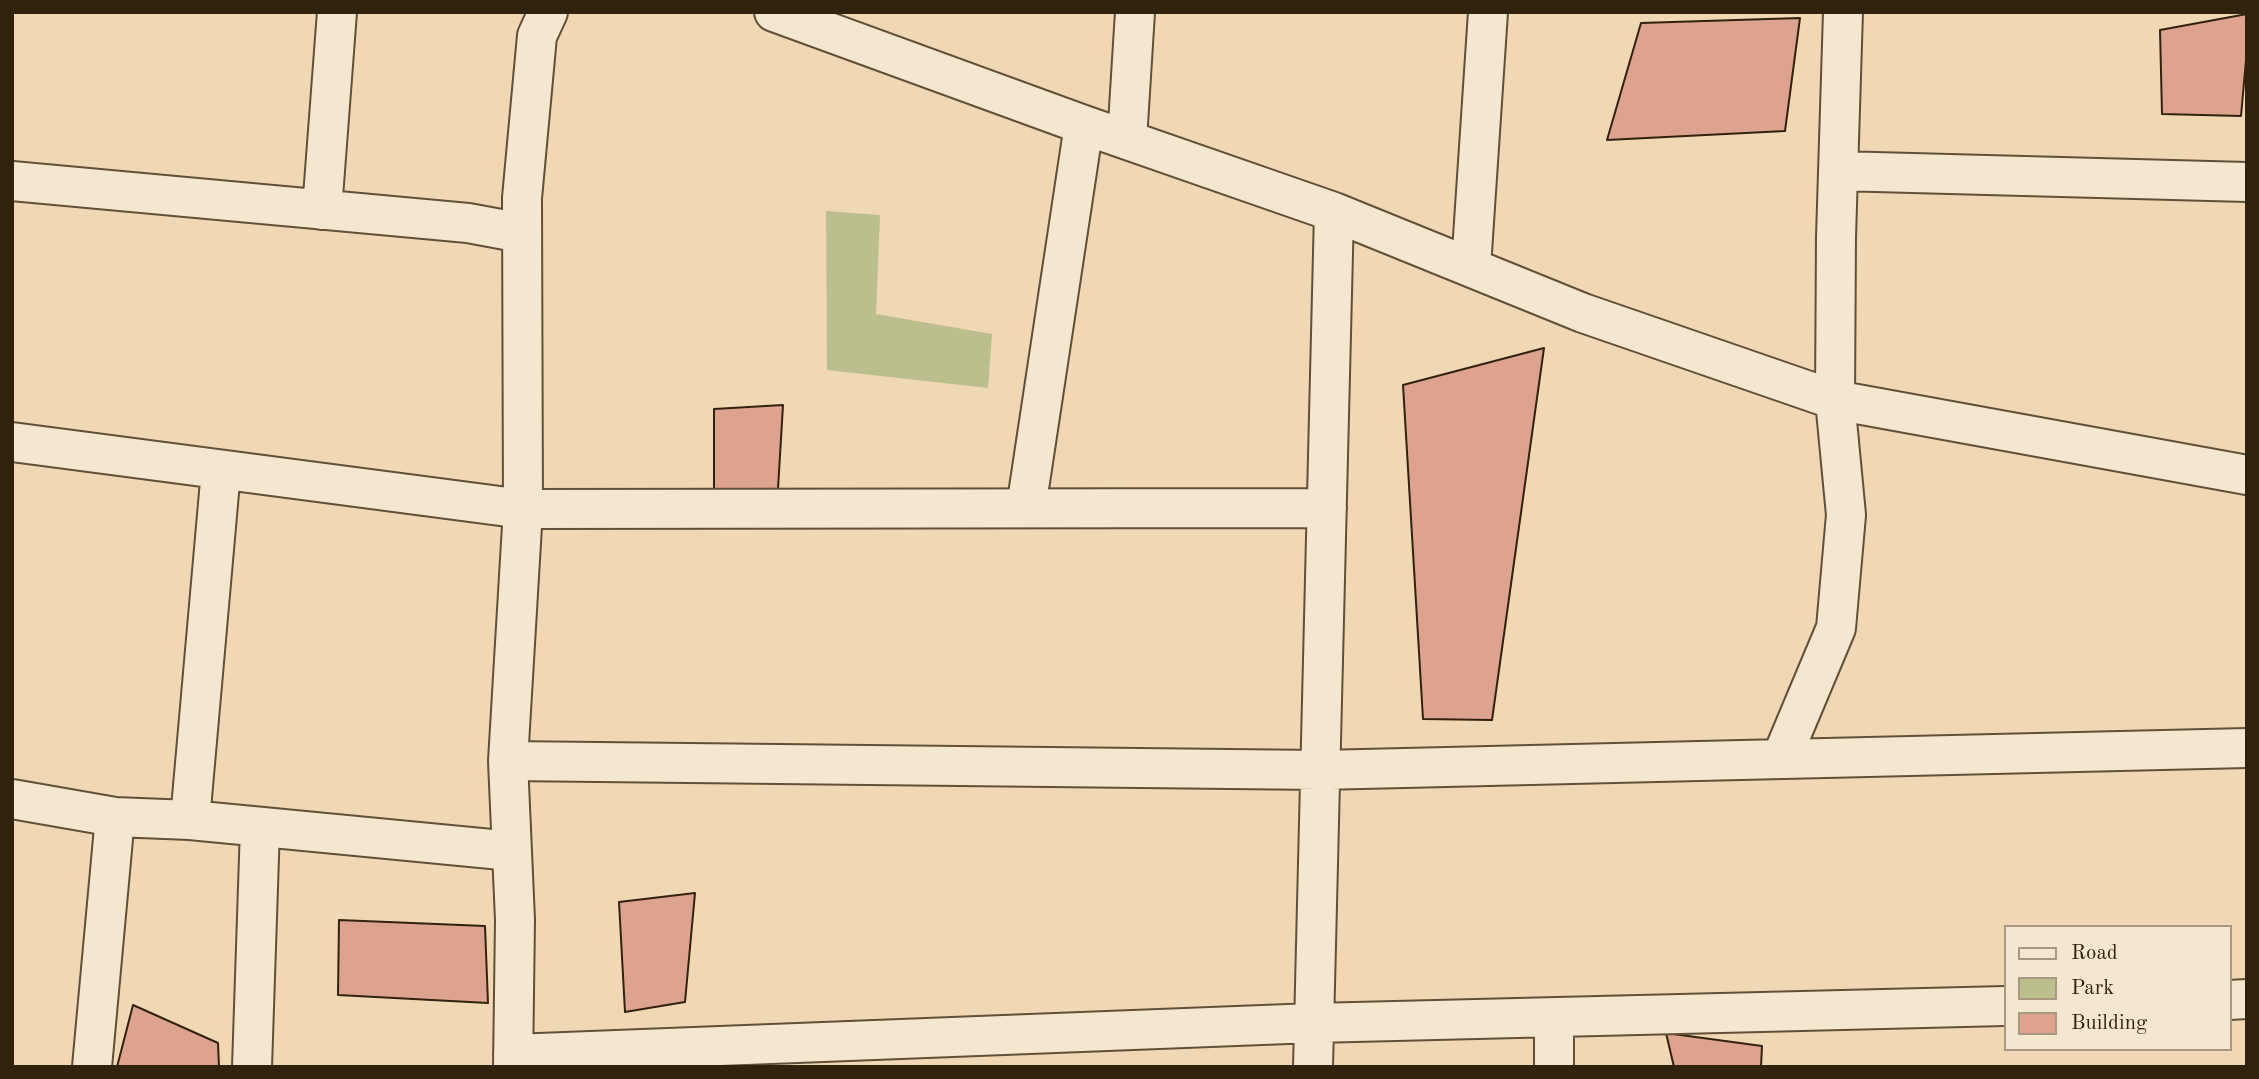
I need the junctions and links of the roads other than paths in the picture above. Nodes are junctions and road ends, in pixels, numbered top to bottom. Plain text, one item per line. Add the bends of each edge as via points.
1 (337, 12) edge
2 (548, 12) edge
3 (774, 12) edge
4 (1135, 12) edge
5 (1488, 12) edge
6 (1843, 12) edge
7 (1084, 125) junction
8 (1127, 140) junction
9 (1838, 172) junction
10 (12, 181) edge
11 (2247, 181) edge
12 (322, 210) junction
13 (1334, 212) junction
14 (522, 233) junction
15 (1471, 267) junction
16 (1835, 400) junction
17 (12, 442) edge
18 (221, 470) junction
19 (2247, 475) edge
20 (1026, 508) junction
21 (1327, 508) junction
22 (523, 509) junction
23 (2247, 748) edge
24 (1781, 759) junction
25 (508, 761) junction
26 (1320, 770) junction
27 (12, 799) edge
28 (115, 817) junction
29 (190, 820) junction
30 (260, 827) junction
31 (512, 852) junction
32 (2004, 1006) edge
33 (1554, 1019) junction
34 (1314, 1023) junction
35 (513, 1060) edge
36 (92, 1067) edge
37 (252, 1067) edge
38 (1313, 1067) edge
39 (1554, 1067) edge

1 - 12 street
2 - 14 street via 537,36
3 - 7 street
4 - 8 street
5 - 15 street
6 - 9 street
7 - 8 street
7 - 20 street
8 - 13 street
9 - 11 street
9 - 16 street
10 - 12 street
12 - 14 street via 468,223
13 - 15 street
13 - 21 street
14 - 22 street
15 - 16 street via 1583,313
16 - 19 street
16 - 24 street via 1846,515 1836,628
17 - 18 street
18 - 22 street
18 - 29 street
20 - 21 street
20 - 22 street
21 - 26 street
22 - 25 street
23 - 24 street
24 - 26 street
25 - 26 street
25 - 31 street
26 - 34 street
27 - 28 street
28 - 29 street
28 - 36 street
29 - 30 street
30 - 31 street
30 - 37 street
31 - 35 street
32 - 33 street
33 - 34 street
33 - 39 street
34 - 35 street
34 - 38 street

